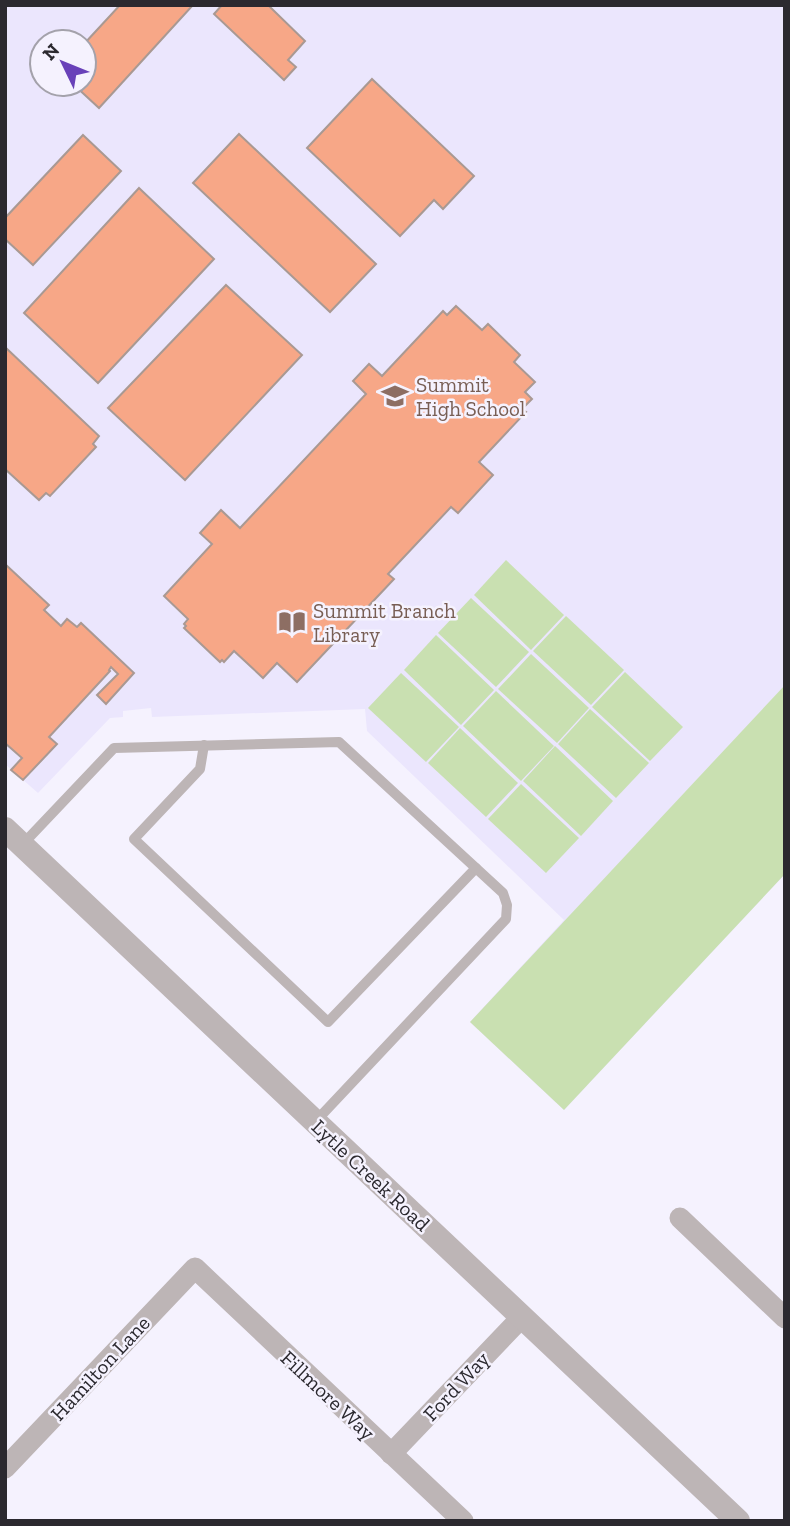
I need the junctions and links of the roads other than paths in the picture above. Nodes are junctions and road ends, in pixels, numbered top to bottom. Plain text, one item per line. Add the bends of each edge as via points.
1 (204, 745) junction
2 (14, 837) edge
3 (476, 868) junction
4 (314, 1122) junction
5 (680, 1218) dead end
6 (195, 1268) joint
7 (522, 1317) junction
8 (785, 1318) edge
9 (391, 1454) junction
10 (5, 1468) edge
11 (463, 1521) edge
12 (738, 1521) edge

1 - 2 lane via 114,748
1 - 3 lane via 339,742
1 - 3 lane via 200,769 134,839 328,1022
2 - 4 street, Lytle Creek Road
3 - 4 lane via 503,893 508,905 506,919
4 - 7 street, Lytle Creek Road
5 - 8 street
6 - 9 street, Fillmore Way
6 - 10 street, Hamilton Lane
7 - 9 street, Ford Way
7 - 12 street, Lytle Creek Road
9 - 11 street, Fillmore Way

